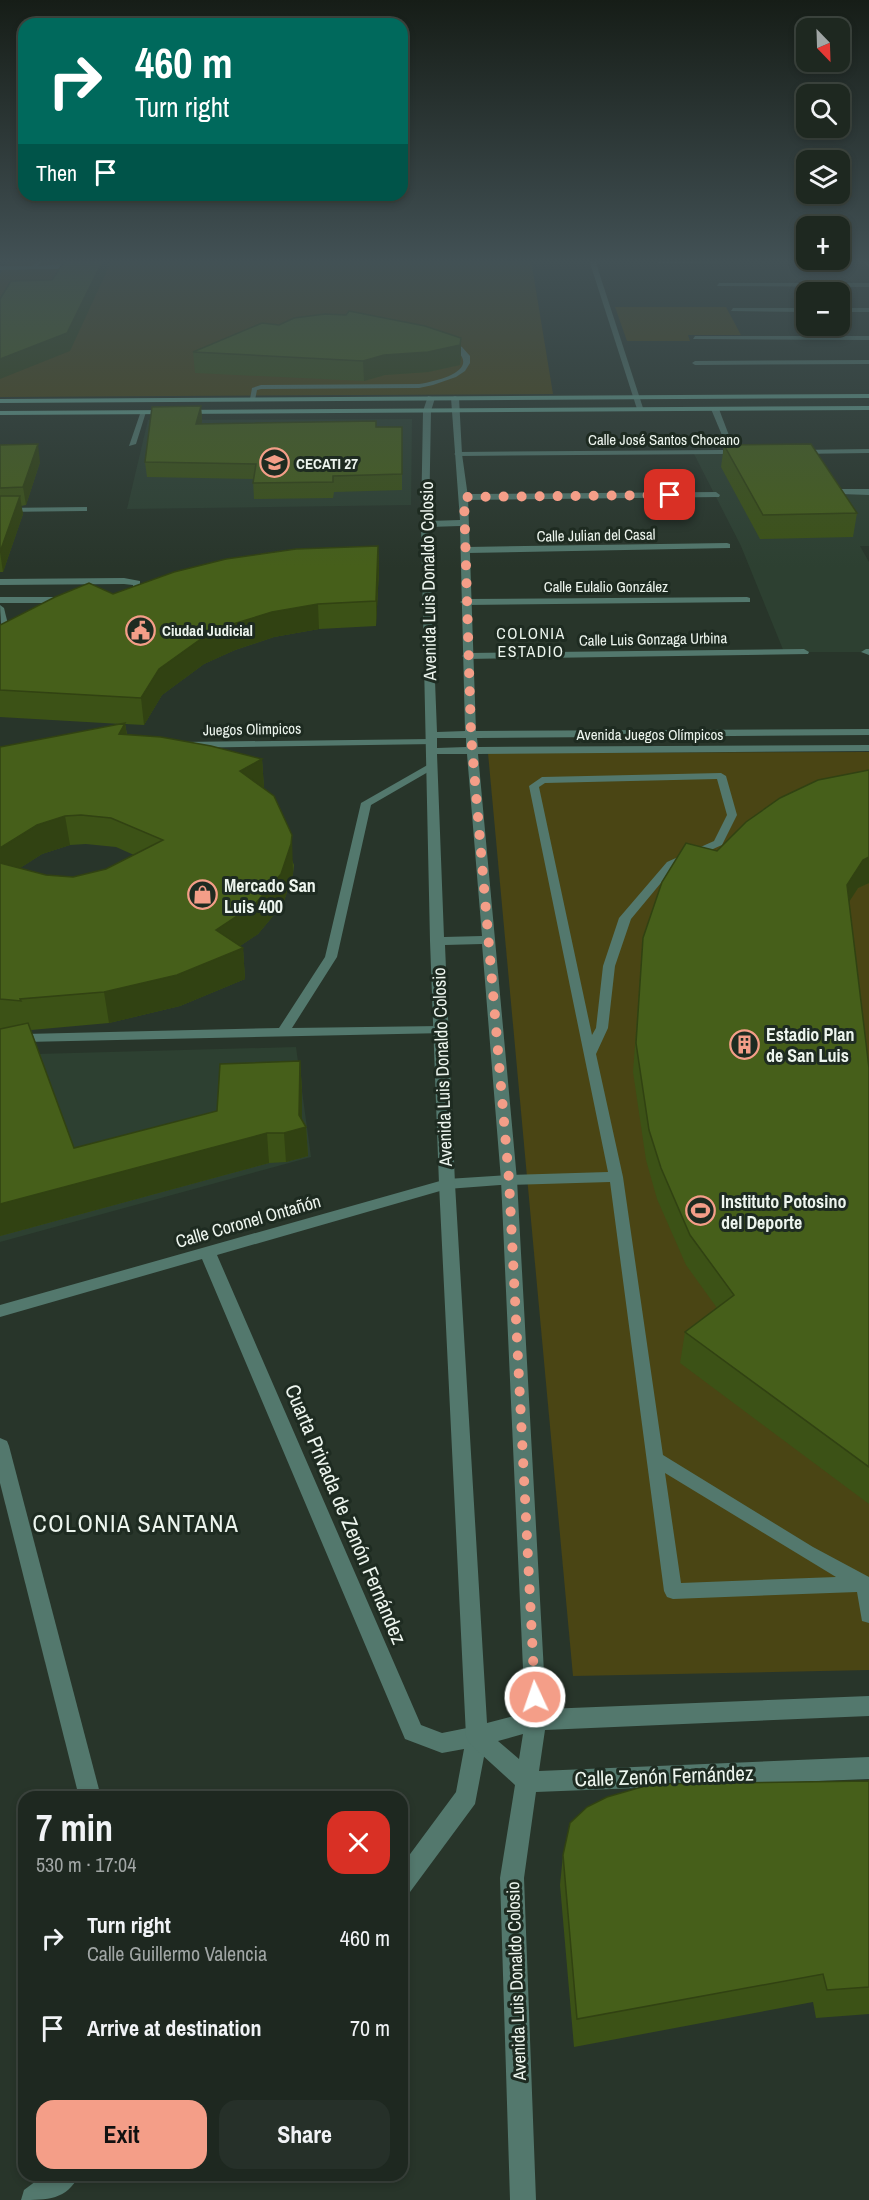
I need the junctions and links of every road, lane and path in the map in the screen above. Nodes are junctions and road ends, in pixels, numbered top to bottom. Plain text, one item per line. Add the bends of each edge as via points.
1 (468, 363) edge
2 (625, 363) edge
3 (695, 363) dead end
4 (753, 363) edge
5 (429, 385) junction
6 (869, 396) edge
7 (636, 397) junction
8 (431, 398) junction
9 (455, 398) junction
10 (253, 399) junction
11 (144, 400) junction
12 (0, 401) edge
13 (869, 408) edge
14 (640, 409) junction
15 (715, 409) junction
16 (455, 410) junction
17 (427, 411) junction
18 (143, 412) junction
19 (0, 413) edge
20 (132, 444) dead end
21 (784, 451) edge
22 (869, 451) edge
23 (734, 452) junction
24 (743, 452) edge
25 (458, 454) junction
26 (839, 492) edge
27 (869, 492) edge
28 (716, 495) dead end
29 (464, 497) junction
30 (84, 509) dead end
31 (0, 510) edge
32 (425, 524) junction
33 (465, 524) junction
34 (727, 546) dead end
35 (466, 550) junction
36 (0, 582) edge
37 (0, 600) edge
38 (72, 600) edge
39 (747, 600) dead end
40 (117, 602) edge
41 (465, 603) junction
42 (0, 608) edge
43 (17, 638) edge
44 (4, 645) edge
45 (804, 652) dead end
46 (467, 656) junction
47 (869, 732) edge
48 (471, 743) junction
49 (168, 745) edge
50 (431, 748) junction
51 (869, 748) edge
52 (488, 940) junction
53 (437, 941) junction
54 (441, 1030) junction
55 (282, 1032) junction
56 (0, 1036) edge
57 (590, 1054) junction
58 (616, 1177) junction
59 (509, 1180) junction
60 (447, 1184) junction
61 (208, 1253) junction
62 (0, 1311) edge
63 (0, 1446) edge
64 (656, 1459) junction
65 (867, 1585) edge
66 (869, 1615) edge
67 (869, 1707) edge
68 (536, 1720) junction
69 (477, 1736) junction
70 (869, 1768) edge
71 (528, 1782) junction
72 (88, 1791) edge
73 (408, 1876) edge
74 (58, 2181) edge
75 (34, 2200) edge
76 (523, 2200) edge

1 - 5 lane via 452,379
2 - 7 street
3 - 4 street
5 - 8 lane
5 - 10 lane via 261,387 255,389
6 - 7 main road
7 - 9 main road
7 - 14 street
8 - 9 main road
8 - 10 main road
8 - 17 street, Avenida Luis Donaldo Colosio
9 - 16 street, Avenida Luis Donaldo Colosio
10 - 11 main road
11 - 12 main road
11 - 18 main road
13 - 15 main road
14 - 15 main road
14 - 16 main road
15 - 23 street
16 - 17 main road
16 - 25 street, Avenida Luis Donaldo Colosio
17 - 18 main road
17 - 32 street, Avenida Luis Donaldo Colosio
18 - 19 main road
18 - 20 lane
21 - 22 street
23 - 24 street, Calle José Santos Chocano
23 - 25 street, Calle José Santos Chocano
25 - 29 street, Avenida Luis Donaldo Colosio
26 - 27 street
28 - 29 street
29 - 33 street, Avenida Luis Donaldo Colosio
30 - 31 lane
32 - 33 street
32 - 50 street, Avenida Luis Donaldo Colosio
33 - 35 street, Avenida Luis Donaldo Colosio
34 - 35 street, Calle Julian del Casal
35 - 41 street, Avenida Luis Donaldo Colosio
36 - 40 lane via 137,583 136,595
37 - 38 lane
39 - 41 street, Calle Eulalio González
41 - 46 street, Avenida Luis Donaldo Colosio
42 - 44 lane
43 - 44 lane
45 - 46 street, Calle Luis Gonzaga Urbina
46 - 48 street, Avenida Luis Donaldo Colosio
47 - 48 street, Avenida Juegos Olímpicos
48 - 50 street, Avenida Juegos Olímpicos
48 - 51 street, Avenida Juegos Olímpicos
48 - 52 street, Avenida Luis Donaldo Colosio
49 - 50 street, Juegos Olimpicos
50 - 53 street, Avenida Luis Donaldo Colosio
50 - 55 lane via 366,803 331,957
52 - 53 street
52 - 59 street, Avenida Luis Donaldo Colosio
53 - 54 street, Avenida Luis Donaldo Colosio
54 - 55 lane
54 - 60 street, Avenida Luis Donaldo Colosio
55 - 56 lane
57 - 57 lane via 534,786 542,780 721,776 732,815 718,843 671,864 625,918 609,966 602,1028
57 - 58 lane
58 - 59 lane
58 - 64 lane
59 - 60 street, Calle Coronel Ontañón
59 - 68 street, Avenida Luis Donaldo Colosio
60 - 61 street, Calle Coronel Ontañón
60 - 69 street, Avenida Luis Donaldo Colosio
61 - 62 street, Calle Coronel Ontañón
61 - 69 street, Cuarta Privada de Zenón Fernández via 414,1732 441,1743
63 - 72 street
64 - 65 lane
64 - 65 lane via 673,1591
65 - 66 lane
67 - 68 street
68 - 69 street
68 - 71 street, Avenida Luis Donaldo Colosio
69 - 71 street
69 - 73 street via 467,1796
70 - 71 street, Calle Zenón Fernández
71 - 76 street, Avenida Luis Donaldo Colosio via 512,1878
74 - 75 street

